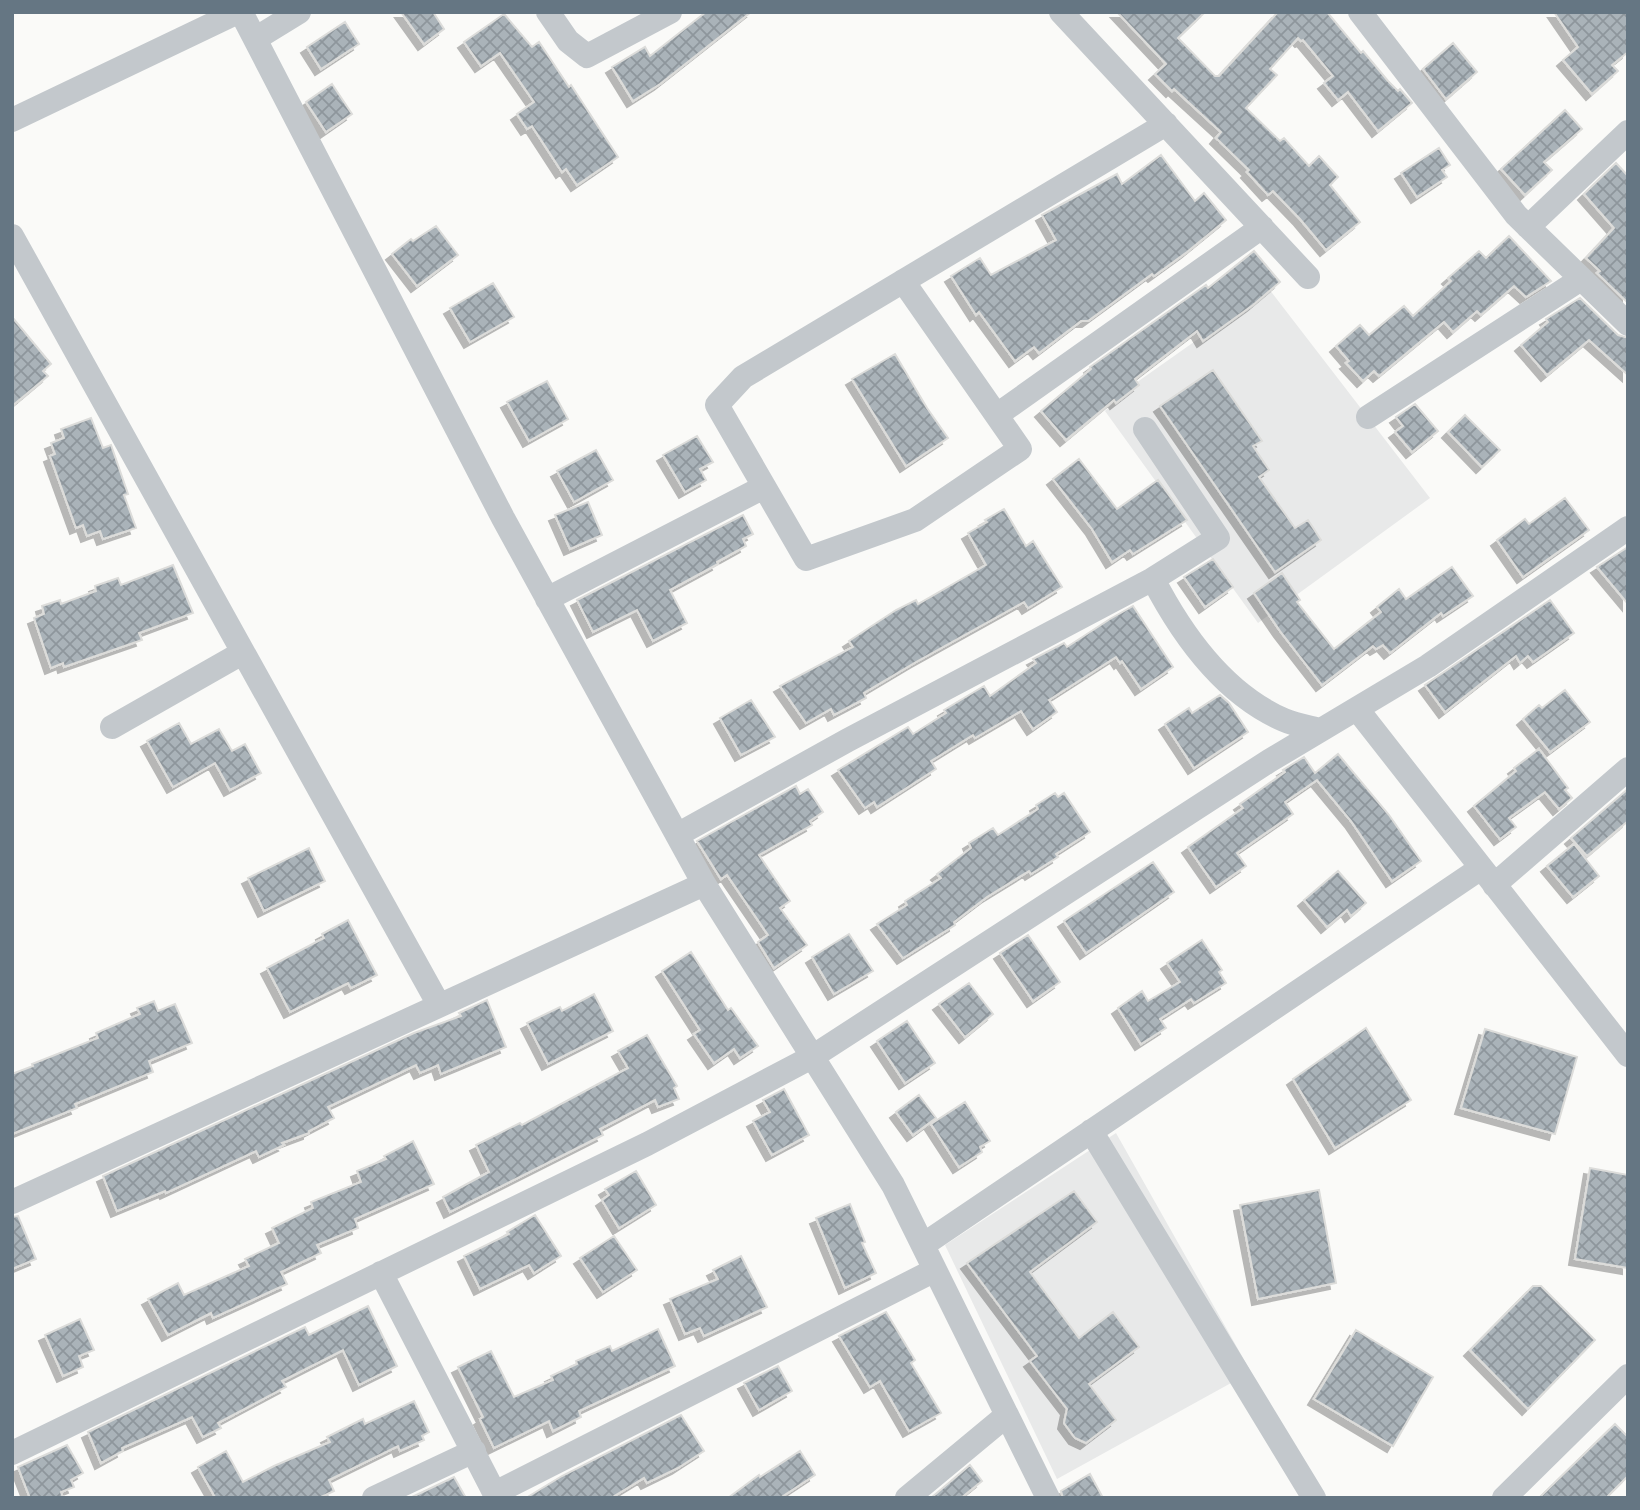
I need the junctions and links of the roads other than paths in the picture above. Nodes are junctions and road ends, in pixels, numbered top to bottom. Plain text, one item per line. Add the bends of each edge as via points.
1 (240, 12) edge
2 (299, 12) edge
3 (548, 12) edge
4 (670, 12) edge
5 (1061, 12) edge
6 (1360, 12) edge
7 (255, 38) junction
8 (12, 120) edge
9 (1166, 124) junction
10 (1626, 137) edge
11 (1262, 227) junction
12 (1528, 227) junction
13 (12, 236) edge
14 (1308, 277) dead end
15 (1581, 279) junction
16 (903, 281) junction
17 (1628, 324) edge
18 (997, 415) junction
19 (1368, 417) dead end
20 (1145, 429) dead end
21 (764, 487) junction
22 (1628, 528) edge
23 (1153, 579) junction
24 (547, 599) junction
25 (242, 653) junction
26 (1357, 709) junction
27 (112, 727) dead end
28 (1321, 730) junction
29 (1628, 769) edge
30 (677, 835) junction
31 (1487, 876) junction
32 (704, 884) junction
33 (439, 1005) junction
34 (1628, 1055) edge
35 (813, 1057) junction
36 (1091, 1131) junction
37 (12, 1202) edge
38 (923, 1245) junction
39 (935, 1270) junction
40 (380, 1273) junction
41 (1628, 1376) edge
42 (1007, 1415) junction
43 (474, 1451) junction
44 (12, 1453) edge
45 (496, 1495) edge
46 (374, 1498) edge
47 (907, 1498) edge
48 (1048, 1498) edge
49 (1314, 1498) edge
50 (1504, 1498) edge

1 - 7 street
1 - 8 street
2 - 7 street
3 - 4 street via 568,41 587,56
5 - 9 street
6 - 12 street
7 - 24 street
9 - 11 street
9 - 16 street
10 - 12 street
11 - 14 street
11 - 18 street
12 - 15 street
13 - 25 street
15 - 17 street
15 - 19 street
16 - 18 street
16 - 21 street via 743,377 717,405
18 - 21 street via 1020,449 915,520 806,559
20 - 23 street via 1218,538
21 - 24 street
22 - 26 street via 1428,666
23 - 28 street via 1173,617 1212,669 1284,720
23 - 30 street
24 - 30 street
25 - 27 street
25 - 33 street
26 - 28 street
26 - 31 street
28 - 35 street
29 - 31 street
30 - 32 street
31 - 34 street
31 - 36 street
32 - 33 street
32 - 35 street
33 - 37 street
35 - 38 street via 893,1185
35 - 40 street via 647,1144
36 - 38 street
36 - 49 street
38 - 39 street
39 - 42 street
39 - 45 street
40 - 43 street
40 - 44 street
41 - 50 street
42 - 47 street
42 - 48 street
43 - 45 street
43 - 46 street

